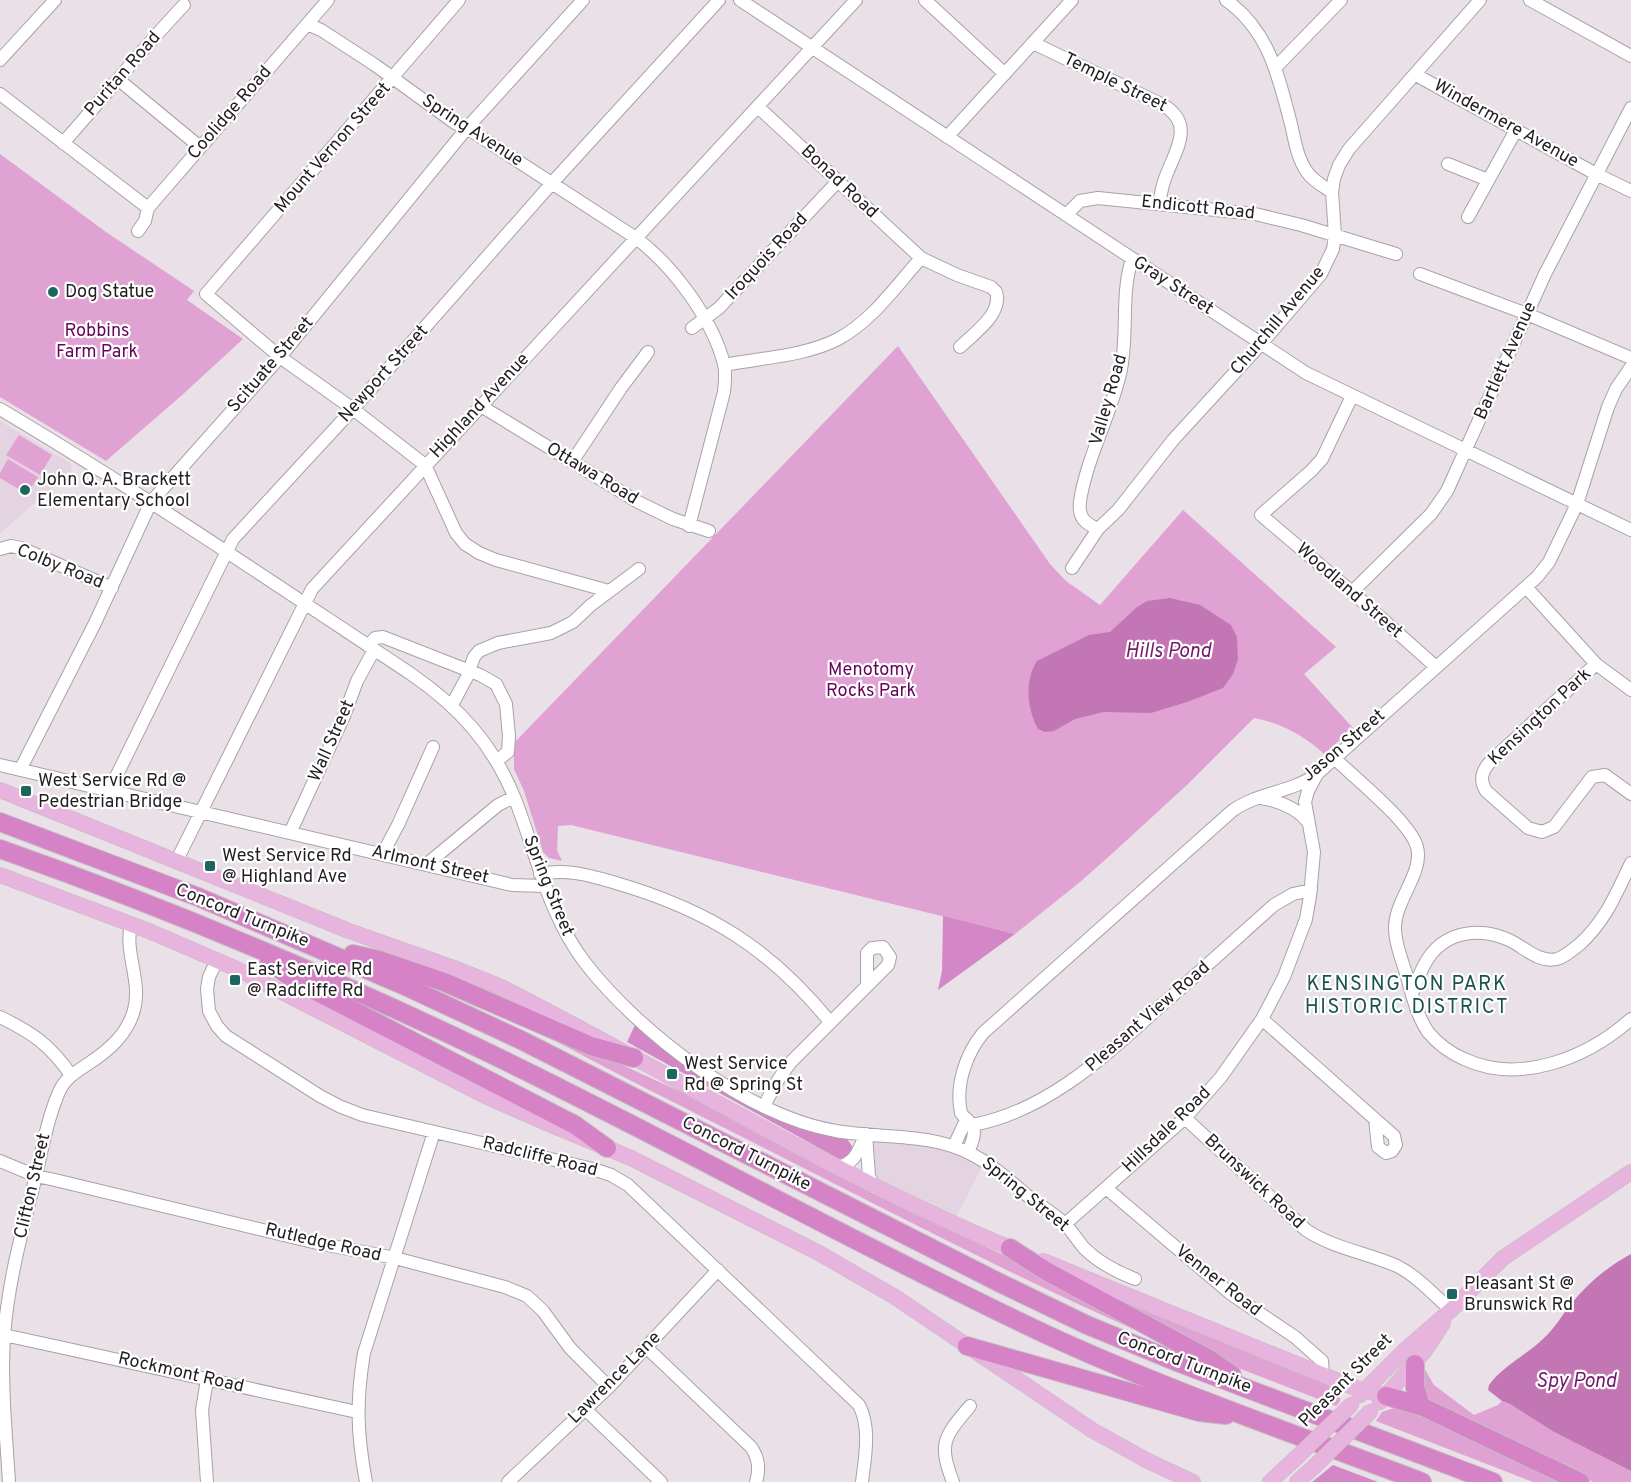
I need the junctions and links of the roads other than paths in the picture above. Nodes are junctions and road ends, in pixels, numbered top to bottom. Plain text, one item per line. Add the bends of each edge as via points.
1 (55, 0) edge
2 (328, 0) edge
3 (459, 0) edge
4 (583, 0) edge
5 (719, 0) edge
6 (740, 0) edge
7 (856, 0) edge
8 (926, 0) edge
9 (1072, 0) edge
10 (1226, 0) edge
11 (1341, 0) edge
12 (1480, 0) edge
13 (1530, 0) edge
14 (1546, 4) edge
15 (184, 5) dead end
16 (307, 24) junction
17 (1033, 43) junction
18 (812, 48) junction
19 (1631, 56) edge
20 (0, 60) edge
21 (1276, 67) junction
22 (1005, 74) junction
23 (1416, 75) junction
24 (393, 79) junction
25 (119, 80) junction
26 (0, 94) edge
27 (758, 107) junction
28 (1631, 108) edge
29 (467, 128) junction
30 (1516, 130) junction
31 (947, 137) junction
32 (63, 143) junction
33 (200, 147) junction
34 (1448, 164) dead end
35 (1596, 174) junction
36 (1488, 180) junction
37 (838, 181) junction
38 (552, 183) junction
39 (1631, 191) edge
40 (1332, 192) junction
41 (1159, 204) junction
42 (148, 208) junction
43 (1066, 215) junction
44 (1468, 217) dead end
45 (138, 231) dead end
46 (1335, 235) junction
47 (636, 238) junction
48 (1396, 254) dead end
49 (921, 258) junction
50 (1132, 259) junction
51 (1420, 274) dead end
52 (1527, 314) junction
53 (704, 320) junction
54 (692, 328) dead end
55 (1261, 344) junction
56 (960, 347) dead end
57 (648, 352) dead end
58 (280, 357) junction
59 (1631, 358) edge
60 (724, 365) junction
61 (1631, 367) edge
62 (1352, 396) junction
63 (481, 406) junction
64 (0, 409) edge
65 (353, 409) junction
66 (1465, 450) junction
67 (572, 462) junction
68 (425, 465) junction
69 (151, 502) junction
70 (1577, 504) junction
71 (689, 526) junction
72 (1098, 529) junction
73 (1631, 530) edge
74 (709, 531) dead end
75 (4, 548) edge
76 (225, 552) junction
77 (1072, 568) dead end
78 (639, 569) dead end
79 (1526, 587) junction
80 (112, 588) junction
81 (609, 591) junction
82 (1352, 592) junction
83 (303, 603) junction
84 (371, 648) junction
85 (1596, 664) junction
86 (1436, 667) junction
87 (469, 671) junction
88 (1631, 690) edge
89 (452, 705) junction
90 (433, 747) dead end
91 (1334, 758) junction
92 (496, 761) junction
93 (0, 765) edge
94 (20, 770) junction
95 (1317, 774) junction
96 (110, 789) junction
97 (0, 790) edge
98 (1631, 794) edge
99 (514, 797) junction
100 (1257, 798) junction
101 (201, 811) junction
102 (0, 822) edge
103 (1308, 822) junction
104 (290, 833) junction
105 (0, 849) edge
106 (383, 853) junction
107 (176, 862) junction
108 (1631, 863) edge
109 (427, 864) junction
110 (540, 874) junction
111 (0, 875) edge
112 (545, 886) junction
113 (1311, 890) junction
114 (131, 924) junction
115 (240, 942) junction
116 (316, 946) junction
117 (217, 960) junction
118 (867, 986) dead end
119 (1412, 994) junction
120 (0, 1017) edge
121 (1262, 1019) junction
122 (1631, 1019) edge
123 (830, 1022) junction
124 (634, 1058) junction
125 (71, 1075) junction
126 (764, 1106) junction
127 (1185, 1118) junction
128 (1375, 1119) dead end
129 (969, 1123) junction
130 (434, 1132) junction
131 (866, 1134) junction
132 (954, 1146) junction
133 (608, 1148) junction
134 (968, 1152) junction
135 (0, 1161) edge
136 (836, 1167) junction
137 (1631, 1172) edge
138 (36, 1176) junction
139 (875, 1188) junction
140 (1106, 1188) junction
141 (1065, 1224) junction
142 (1010, 1248) junction
143 (395, 1258) junction
144 (718, 1270) junction
145 (1135, 1279) dead end
146 (1451, 1310) junction
147 (4, 1335) junction
148 (968, 1346) junction
149 (646, 1347) junction
150 (1415, 1364) junction
151 (1323, 1375) junction
152 (207, 1380) junction
153 (609, 1387) junction
154 (1365, 1391) junction
155 (1258, 1392) junction
156 (1386, 1396) junction
157 (970, 1406) dead end
158 (1421, 1406) junction
159 (585, 1409) junction
160 (357, 1412) junction
161 (1258, 1420) junction
162 (516, 1480) edge
163 (9, 1482) edge
164 (207, 1482) edge
165 (366, 1482) edge
166 (661, 1482) edge
167 (756, 1482) edge
168 (862, 1482) edge
169 (953, 1482) edge
170 (1193, 1482) edge
171 (1270, 1482) edge
172 (1297, 1482) edge
173 (1422, 1482) edge
174 (1493, 1482) edge
175 (1580, 1482) edge

1 - 20 street
2 - 16 street, Coolidge Road
3 - 24 street, Mount Vernon Street
4 - 29 street, Scituate Street
5 - 38 street, Newport Street
6 - 18 street, Gray Street
7 - 18 street, Highland Avenue
8 - 22 street
9 - 17 street
10 - 21 street via 1257,29
11 - 21 street
12 - 23 street, Churchill Avenue
13 - 14 street
14 - 19 street
15 - 25 street, Puritan Road
16 - 24 street, Spring Avenue
16 - 33 street, Coolidge Road
17 - 22 street
17 - 41 street, Temple Street via 1177,115 1180,141
18 - 27 street, Highland Avenue
18 - 31 street, Gray Street
21 - 40 street via 1306,171
22 - 31 street
23 - 30 street, Windermere Avenue
23 - 40 street, Churchill Avenue via 1349,149 1339,165
24 - 29 street, Spring Avenue
24 - 58 street, Mount Vernon Street via 206,294
25 - 32 street, Puritan Road
25 - 33 street
26 - 32 street
27 - 37 street, Bonad Road
27 - 47 street, Highland Avenue
28 - 35 street, Bartlett Avenue
29 - 38 street, Spring Avenue
29 - 58 street, Scituate Street
30 - 35 street, Windermere Avenue
30 - 36 street
31 - 43 street, Gray Street
32 - 42 street
33 - 42 street, Coolidge Road
34 - 36 street
35 - 39 street, Windermere Avenue
35 - 52 street, Bartlett Avenue
36 - 44 street
37 - 49 street, Bonad Road
37 - 53 street, Iroquois Road
38 - 47 street, Spring Avenue
38 - 65 street, Newport Street
40 - 46 street, Churchill Avenue
41 - 43 street, Endicott Road via 1088,198
41 - 46 street, Endicott Road via 1255,214
42 - 45 street, Coolidge Road
43 - 50 street, Gray Street
46 - 48 street, Endicott Road
46 - 55 street, Churchill Avenue via 1321,274
47 - 53 street, Spring Avenue via 675,274
47 - 63 street, Highland Avenue
49 - 56 street, Bonad Road via 996,292 997,306 992,314
49 - 60 street via 864,321 837,339 805,350
50 - 55 street, Gray Street
50 - 72 street, Valley Road via 1120,374 1080,501 1081,517
51 - 52 street
52 - 59 street
52 - 66 street, Bartlett Avenue
53 - 54 street, Iroquois Road
53 - 60 street, Spring Avenue
55 - 62 street, Gray Street
55 - 72 street, Churchill Avenue via 1173,440 1119,510
57 - 67 street
58 - 65 street
58 - 69 street, Scituate Street
60 - 71 street via 724,392
61 - 70 street, Jason Street via 1608,407
62 - 66 street, Gray Street
62 - 82 street, Woodland Street via 1319,463 1262,515
63 - 67 street, Ottawa Road
63 - 68 street, Highland Avenue
64 - 69 street, Spring Street
65 - 68 street
65 - 76 street, Newport Street
66 - 70 street, Gray Street
66 - 82 street, Bartlett Avenue via 1447,491 1431,513
67 - 71 street, Ottawa Road via 638,502
68 - 81 street via 456,533 465,544 479,553
68 - 83 street, Highland Avenue
69 - 76 street, Spring Street
69 - 80 street, Scituate Street
70 - 73 street, Gray Street
70 - 79 street, Jason Street via 1549,562
71 - 74 street, Ottawa Road
72 - 77 street, Churchill Avenue
75 - 80 street, Colby Road via 21,548
76 - 83 street, Spring Street
76 - 96 street, Newport Street
78 - 81 street
79 - 85 street
79 - 86 street, Jason Street
80 - 94 street, Scituate Street
81 - 87 street via 573,622 551,633 485,647 475,655
82 - 86 street, Woodland Street
83 - 84 street, Spring Street
83 - 101 street, Highland Avenue
84 - 87 street via 375,638 382,637
84 - 89 street, Spring Street
84 - 104 street, Wall Street
85 - 88 street
85 - 98 street, Kensington Park via 1490,762 1482,774 1482,785 1528,828 1542,832 1554,827 1592,777 1605,775
86 - 91 street, Jason Street
87 - 89 street
87 - 92 street via 496,684 506,704 508,749
89 - 92 street, Spring Street
90 - 106 street
91 - 95 street, Jason Street
91 - 119 street via 1402,822 1417,847 1416,868 1395,924
92 - 99 street, Spring Street
93 - 94 street, Arlmont Street
94 - 96 street, Arlmont Street
95 - 100 street, Jason Street
95 - 103 street, Hillsdale Road via 1306,798
96 - 101 street, Arlmont Street
97 - 107 main road, Concord Turnpike
99 - 109 street via 498,805
99 - 110 street, Spring Street
100 - 103 street via 1287,806
100 - 129 street, Jason Street via 1232,811 983,1033 962,1077 961,1113
101 - 104 street, Arlmont Street
101 - 107 street, Highland Avenue
102 - 116 highway, Concord Turnpike
103 - 113 street, Hillsdale Road via 1314,847
104 - 106 street, Arlmont Street
105 - 115 highway, Concord Turnpike
106 - 109 street, Arlmont Street
107 - 124 main road, Concord Turnpike via 485,981
108 - 119 street via 1604,917 1564,956 1542,958 1496,935 1467,933 1433,951
109 - 112 street, Arlmont Street via 518,886
110 - 112 street, Spring Street
110 - 123 street via 588,875 661,897 701,915 749,943 778,966
111 - 114 main road
112 - 126 street, Spring Street via 567,938 609,991 692,1063
113 - 121 street, Hillsdale Road via 1298,942
113 - 129 street, Pleasant View Road via 1293,894 1274,905 1069,1083 1014,1112
114 - 117 main road
114 - 125 street, Clifton Street via 129,945 136,994 130,1019 122,1036 105,1053
115 - 133 highway via 298,982 575,1125
115 - 161 highway, Concord Turnpike via 498,1058 1043,1333
116 - 124 highway via 379,960 432,978 591,1047
116 - 155 highway, Concord Turnpike via 523,1041 1039,1302 1117,1338
117 - 130 street, Radcliffe Road via 208,981 207,998 212,1018 226,1036 339,1106
117 - 133 main road via 497,1102
118 - 123 street
119 - 122 street via 1424,1025 1442,1047 1474,1064 1501,1070 1526,1069 1566,1058 1591,1048
120 - 125 street via 26,1029 57,1054
121 - 127 street, Hillsdale Road via 1221,1077
121 - 128 street
123 - 126 street via 787,1067
124 - 136 main road, Concord Turnpike
125 - 138 street, Clifton Street via 63,1083 52,1109
126 - 131 street, Spring Street via 816,1126
127 - 140 street, Hillsdale Road
127 - 146 street, Brunswick Road via 1306,1230 1400,1268
129 - 132 street
129 - 134 street, Jason Street via 973,1138
130 - 143 street
130 - 144 street, Radcliffe Road via 618,1178
131 - 132 street, Spring Street
131 - 136 street via 854,1159
131 - 139 street via 869,1176
132 - 134 street, Spring Street
133 - 148 main road via 842,1265
134 - 141 street, Spring Street
135 - 138 street, Rutledge Road
136 - 139 main road, Concord Turnpike
137 - 146 main road, Pleasant Street via 1512,1251
138 - 143 street, Rutledge Road
138 - 147 street, Clifton Street via 12,1275
139 - 142 main road, Concord Turnpike
140 - 141 street, Hillsdale Road
140 - 151 street, Venner Road via 1231,1294 1304,1343 1322,1361
141 - 145 street, Spring Street via 1097,1259
142 - 151 main road, Concord Turnpike
142 - 155 highway via 1209,1359
143 - 153 street, Rutledge Road via 527,1296
143 - 160 street via 364,1353
144 - 149 street, Lawrence Lane
144 - 168 street, Radcliffe Road via 856,1401 864,1416 867,1436
146 - 150 main road, Pleasant Street
146 - 154 main road, Pleasant Street
147 - 152 street, Rockmont Road
147 - 163 street, Clifton Street
148 - 161 highway via 1199,1412
148 - 170 main road via 1083,1425
149 - 153 street, Lawrence Lane
149 - 167 street via 751,1447 758,1461
150 - 156 main road, Pleasant Street
150 - 158 highway via 1415,1387
151 - 154 main road, Concord Turnpike
152 - 160 street, Rockmont Road
152 - 164 street via 202,1410
153 - 159 street, Lawrence Lane
154 - 156 main road, Concord Turnpike
154 - 171 main road, Pleasant Street, bridge
155 - 174 highway, Concord Turnpike
156 - 158 highway
156 - 172 main road, Pleasant Street, bridge
157 - 169 street via 944,1446
158 - 175 highway
159 - 162 street, Lawrence Lane
159 - 166 street
160 - 165 street
161 - 173 highway, Concord Turnpike

